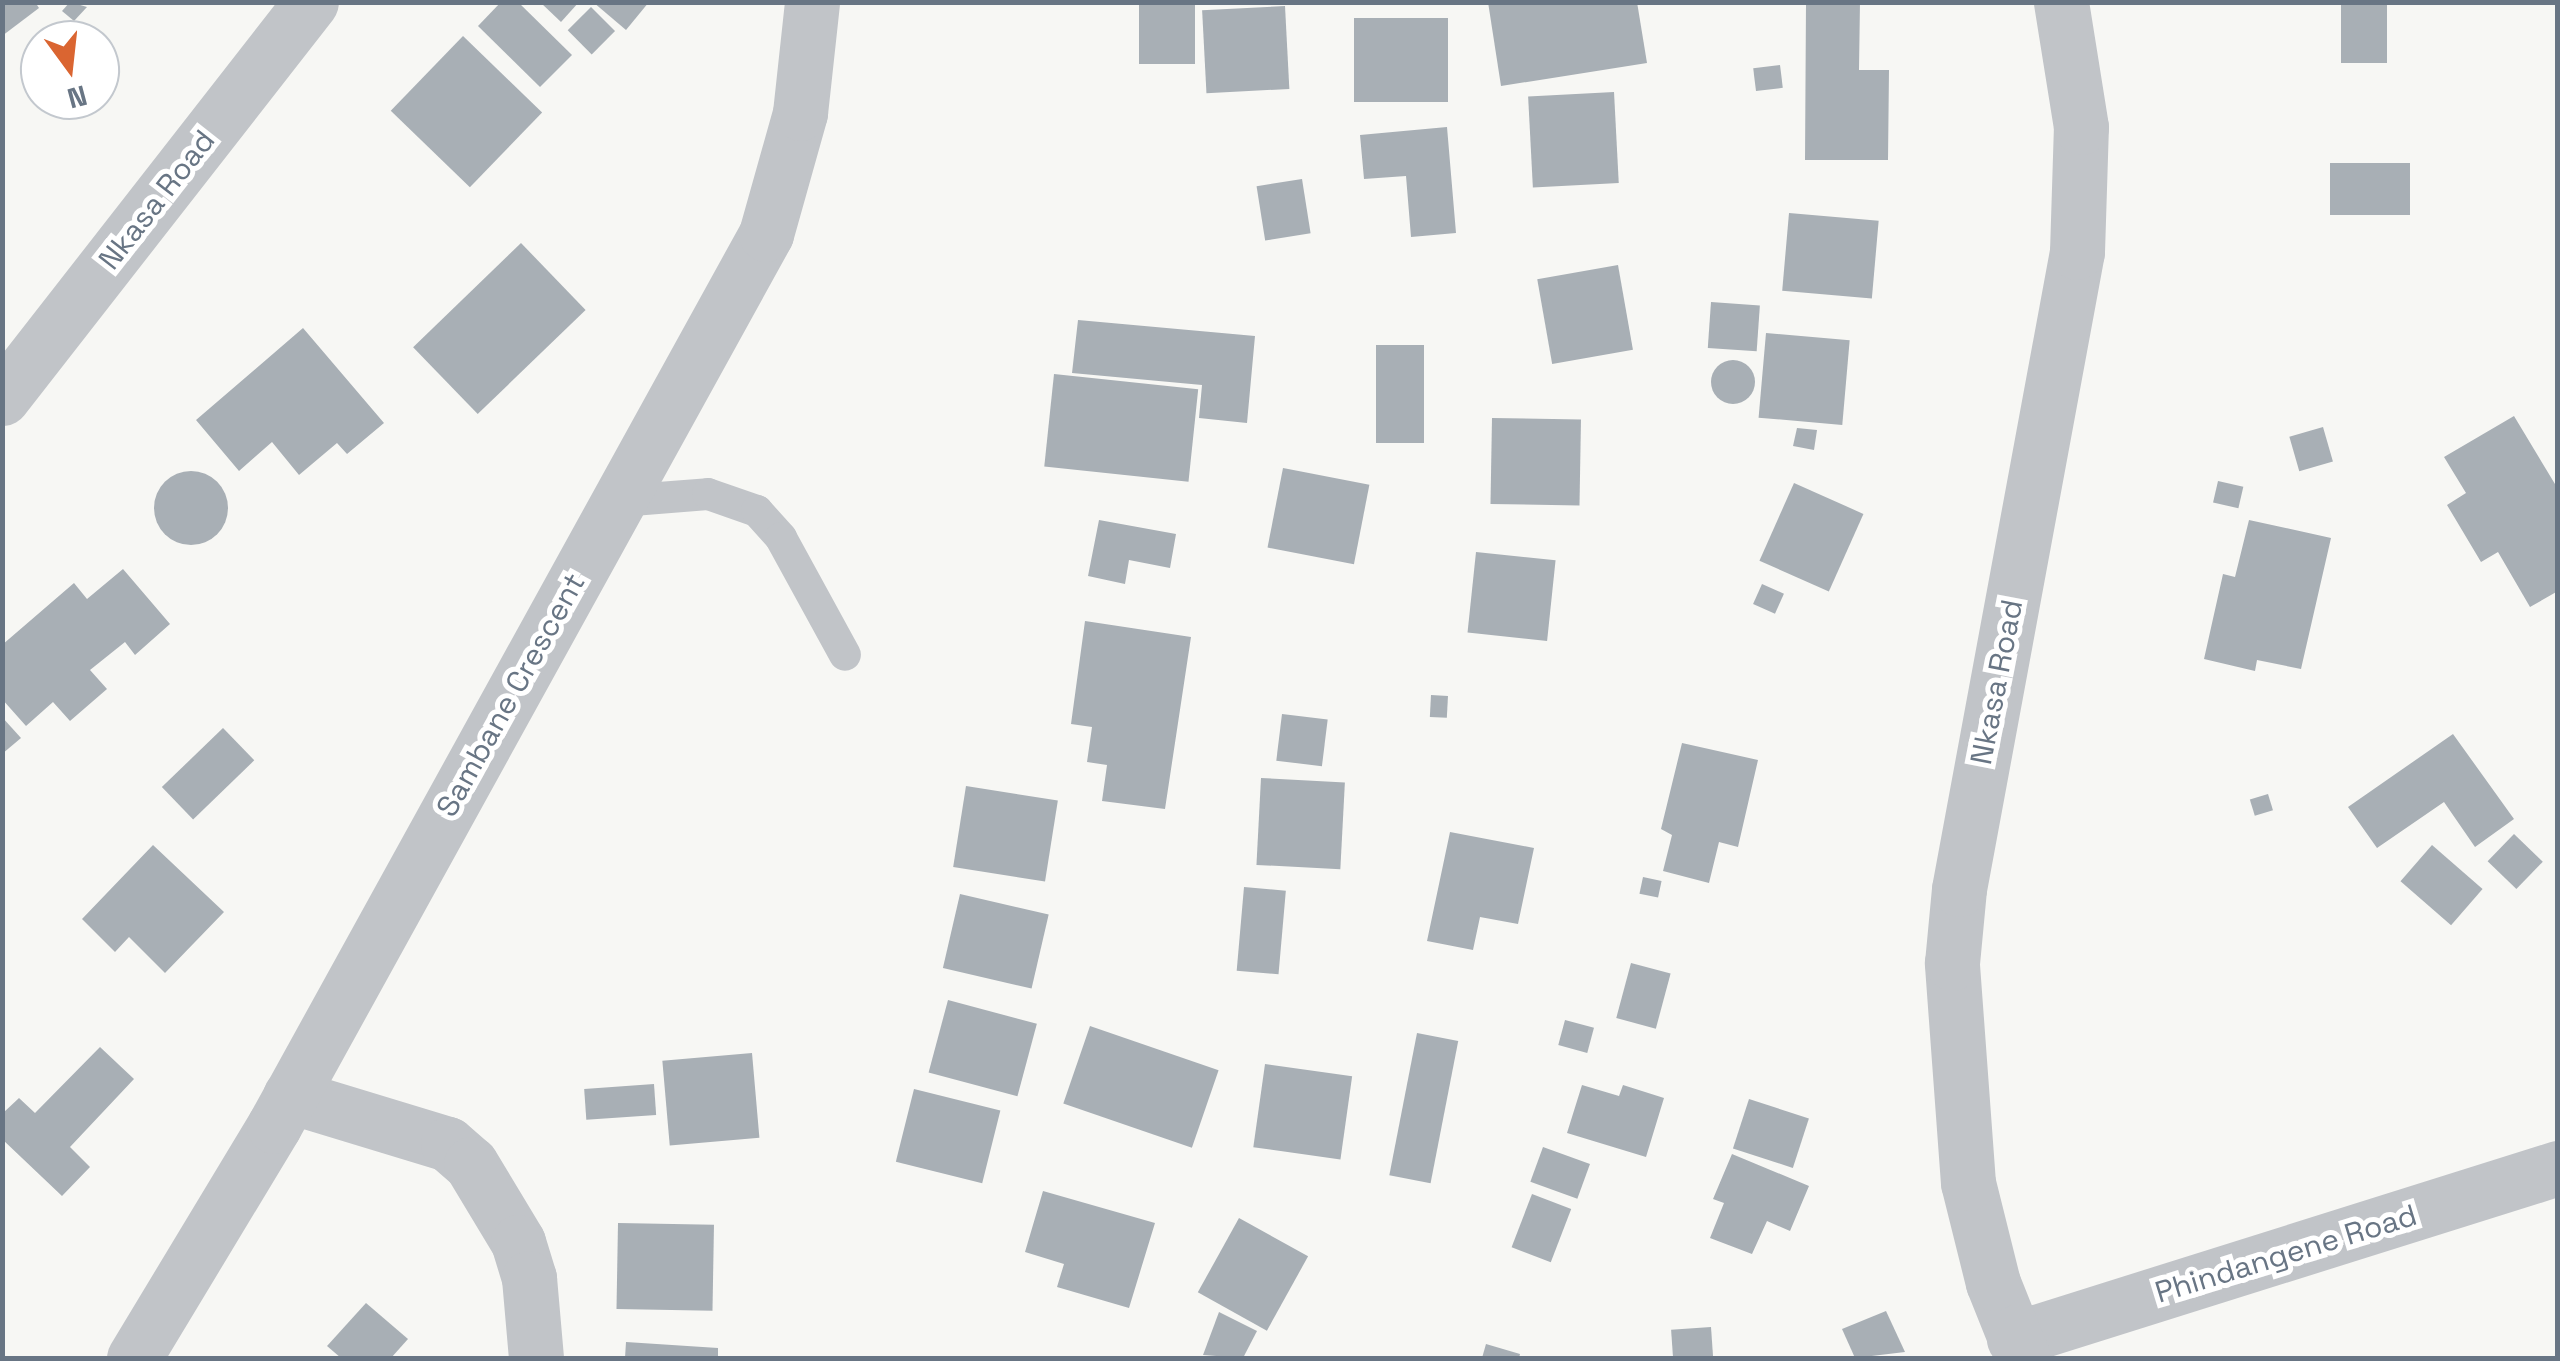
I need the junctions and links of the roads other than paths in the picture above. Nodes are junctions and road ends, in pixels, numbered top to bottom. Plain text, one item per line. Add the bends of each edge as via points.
1 (311, 2) edge
2 (812, 2) edge
3 (2062, 2) edge
4 (2, 398) edge
5 (620, 501) junction
6 (845, 655) dead end
7 (290, 1096) junction
8 (2558, 1168) edge
9 (2019, 1349) edge
10 (134, 1358) edge
11 (536, 1358) edge

1 - 4 street, Nkasa Road
2 - 5 street, Sambane Crescent via 800,112 766,234
3 - 9 street, Nkasa Road via 2081,127 2077,252 1959,889 1952,963 1968,1183
5 - 6 lane via 708,494 757,511 781,538
5 - 7 street, Sambane Crescent
7 - 10 street, Sambane Crescent
7 - 11 street via 448,1144 471,1164 518,1242 529,1278
8 - 9 street, Phindangene Road

